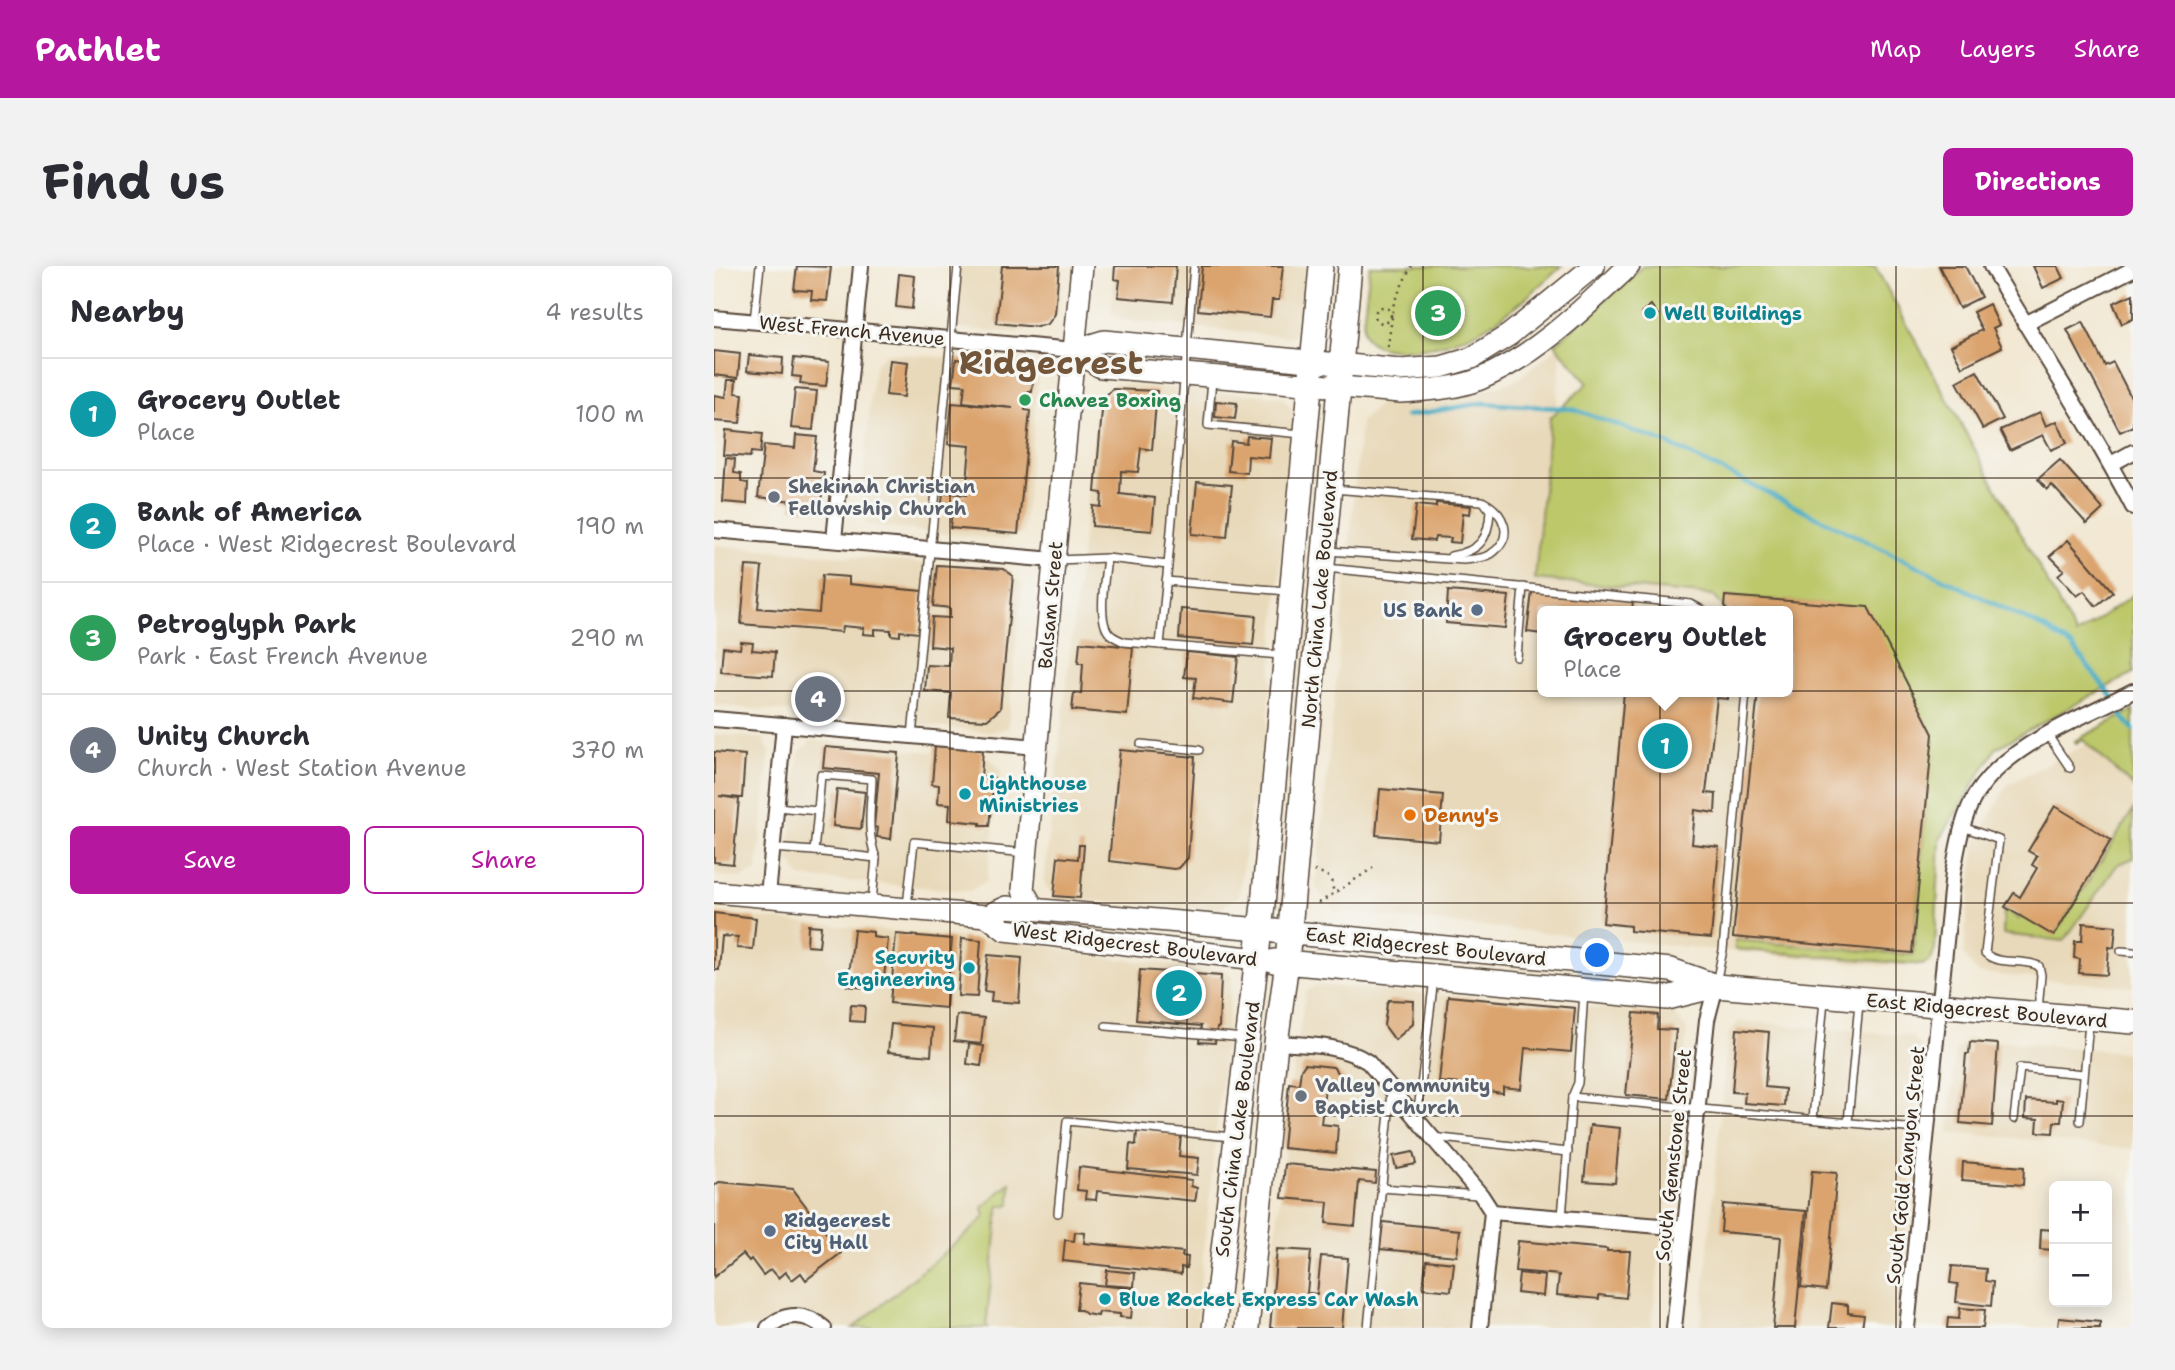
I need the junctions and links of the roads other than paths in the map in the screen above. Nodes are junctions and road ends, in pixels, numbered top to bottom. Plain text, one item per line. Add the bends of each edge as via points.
1 (760, 266) edge
2 (860, 266) edge
3 (958, 266) edge
4 (1082, 266) edge
5 (1194, 266) edge
6 (1321, 266) edge
7 (1350, 266) edge
8 (1594, 266) edge
9 (1629, 266) edge
10 (1992, 266) edge
11 (2133, 269) edge
12 (714, 318) edge
13 (754, 321) junction
14 (2025, 324) junction
15 (855, 331) junction
16 (951, 339) junction
17 (1186, 348) junction
18 (1074, 350) junction
19 (1312, 361) junction
20 (1341, 362) junction
21 (1184, 374) junction
22 (1212, 377) junction
23 (1310, 386) junction
24 (1338, 388) junction
25 (1306, 434) junction
26 (2133, 452) edge
27 (2111, 464) junction
28 (1329, 489) junction
29 (1482, 501) junction
30 (2133, 507) edge
31 (1299, 513) junction
32 (714, 530) edge
33 (834, 540) junction
34 (930, 548) junction
35 (1107, 558) junction
36 (1429, 558) junction
37 (1322, 559) junction
38 (1054, 560) junction
39 (1168, 565) junction
40 (1166, 581) junction
41 (1523, 587) junction
42 (1292, 591) junction
43 (1695, 606) edge
44 (1317, 634) junction
45 (1160, 645) junction
46 (1287, 655) junction
47 (1517, 657) dead end
48 (2133, 691) edge
49 (1746, 697) edge
50 (714, 719) edge
51 (784, 725) junction
52 (2047, 734) junction
53 (912, 736) junction
54 (1141, 744) dead end
55 (1037, 747) junction
56 (1199, 750) dead end
57 (2070, 768) dead end
58 (776, 807) junction
59 (818, 811) junction
60 (1963, 827) junction
61 (772, 848) junction
62 (814, 851) junction
63 (1026, 853) junction
64 (876, 858) junction
65 (714, 892) edge
66 (768, 896) junction
67 (872, 904) junction
68 (907, 907) junction
69 (1034, 909) junction
70 (987, 916) junction
71 (1260, 929) junction
72 (1289, 932) junction
73 (1051, 937) junction
74 (2121, 951) dead end
75 (2133, 951) edge
76 (1257, 959) junction
77 (1287, 962) junction
78 (1434, 977) junction
79 (1716, 986) junction
80 (1584, 990) junction
81 (1824, 996) junction
82 (1859, 999) junction
83 (1941, 1006) junction
84 (2038, 1014) junction
85 (2090, 1019) junction
86 (2133, 1022) edge
87 (1106, 1026) dead end
88 (1248, 1038) junction
89 (1276, 1044) junction
90 (2084, 1074) junction
91 (1391, 1089) junction
92 (1573, 1097) junction
93 (1696, 1108) junction
94 (1813, 1119) junction
95 (2014, 1119) dead end
96 (1417, 1120) junction
97 (2080, 1121) dead end
98 (1848, 1122) junction
99 (1928, 1130) junction
100 (1236, 1137) junction
101 (1432, 1137) junction
102 (1568, 1152) junction
103 (1381, 1188) junction
104 (1482, 1195) junction
105 (1492, 1212) junction
106 (1058, 1213) dead end
107 (1562, 1217) junction
108 (1684, 1228) junction
109 (768, 1328) edge
110 (824, 1328) edge
111 (1214, 1328) edge
112 (1247, 1328) edge
113 (1368, 1328) edge
114 (1480, 1328) edge
115 (1674, 1328) edge
116 (1907, 1328) edge

1 - 13 lane
2 - 15 street
3 - 16 lane
4 - 18 street, Balsam Street
5 - 17 lane
6 - 19 main road, North China Lake Boulevard
7 - 20 main road, North China Lake Boulevard
8 - 20 street, West French Avenue via 1472,358 1441,368 1400,370
9 - 24 street, West French Avenue via 1541,343 1478,379 1446,389 1401,392
10 - 14 street
11 - 14 street
12 - 13 street, West French Avenue
13 - 15 street, West French Avenue
14 - 27 street
15 - 16 street, West French Avenue
15 - 33 street
16 - 18 street, West French Avenue
16 - 34 lane
17 - 18 street, West French Avenue via 1104,341
17 - 19 street, West French Avenue
17 - 21 lane
18 - 21 street, West French Avenue via 1101,367
18 - 38 street, Balsam Street
19 - 20 street, West French Avenue
19 - 23 main road, North China Lake Boulevard
20 - 24 main road, North China Lake Boulevard
21 - 22 street, West French Avenue
21 - 39 lane
22 - 23 street, West French Avenue
22 - 25 lane via 1208,425
23 - 24 street, West French Avenue
23 - 25 main road, North China Lake Boulevard
24 - 28 main road, North China Lake Boulevard
25 - 31 main road, North China Lake Boulevard
26 - 27 street
27 - 30 street
28 - 29 lane
28 - 37 main road, North China Lake Boulevard
29 - 36 lane via 1490,510 1488,533 1482,541 1465,554
29 - 36 lane via 1502,516 1504,536 1499,546 1484,558
31 - 42 main road, North China Lake Boulevard
31 - 44 main road via 1311,537 1306,616
32 - 33 street
33 - 34 street
34 - 38 street
34 - 53 lane
35 - 38 lane
35 - 39 lane
35 - 45 lane via 1102,619 1108,633 1124,642
36 - 37 lane
37 - 41 lane
37 - 44 main road, North China Lake Boulevard
38 - 55 street, Balsam Street
39 - 40 lane
40 - 42 lane
40 - 45 lane
41 - 43 lane
41 - 47 lane
42 - 46 main road, North China Lake Boulevard
44 - 72 main road, North China Lake Boulevard
45 - 46 lane
46 - 71 main road, North China Lake Boulevard
48 - 52 street, South Gold Canyon Street
49 - 79 lane
50 - 51 street
51 - 53 street
51 - 58 street
52 - 57 lane
52 - 60 street, South Gold Canyon Street via 1993,775 1977,793
53 - 55 street
54 - 56 lane
55 - 63 street, Balsam Street
58 - 59 lane
58 - 61 street
59 - 62 lane
59 - 64 lane via 821,775 872,779 869,828
60 - 83 street, South Gold Canyon Street via 1953,872
60 - 84 lane via 2000,840 1985,953 1994,959 2039,966
61 - 62 lane
61 - 66 street
62 - 64 lane
63 - 68 lane via 914,842
63 - 69 street, Balsam Street via 1023,890
64 - 67 lane
65 - 66 street, West Ridgecrest Boulevard
66 - 67 street, West Ridgecrest Boulevard
67 - 68 street, West Ridgecrest Boulevard
68 - 70 street, West Ridgecrest Boulevard
69 - 70 street, West Ridgecrest Boulevard via 1007,907
69 - 71 street, West Ridgecrest Boulevard
69 - 73 street, Balsam Street
70 - 73 street, West Ridgecrest Boulevard via 1005,930
71 - 72 main road, East Ridgecrest Boulevard
71 - 76 main road, South China Lake Boulevard
72 - 77 main road, South China Lake Boulevard
72 - 79 main road, East Ridgecrest Boulevard via 1671,970
73 - 76 street, West Ridgecrest Boulevard
74 - 75 lane
76 - 77 main road, West Ridgecrest Boulevard
76 - 88 main road, South China Lake Boulevard
77 - 78 main road, East Ridgecrest Boulevard
77 - 89 main road, South China Lake Boulevard
78 - 80 main road, East Ridgecrest Boulevard
78 - 96 lane
79 - 80 main road, East Ridgecrest Boulevard via 1667,998
79 - 81 main road, East Ridgecrest Boulevard
79 - 93 street, South Gemstone Street
80 - 92 lane via 1578,1083
81 - 82 main road, East Ridgecrest Boulevard
81 - 94 lane
82 - 83 main road, East Ridgecrest Boulevard
82 - 98 lane
83 - 84 main road, East Ridgecrest Boulevard
83 - 99 street, South Gold Canyon Street
84 - 85 main road, East Ridgecrest Boulevard
85 - 86 main road, East Ridgecrest Boulevard
85 - 90 lane
87 - 88 lane
88 - 100 main road, South China Lake Boulevard
89 - 91 street via 1355,1053
89 - 112 main road, South China Lake Boulevard
90 - 95 lane via 2020,1068
90 - 97 lane
91 - 96 street
91 - 103 lane
92 - 93 lane
92 - 102 lane
93 - 94 lane
93 - 108 street, South Gemstone Street
94 - 98 lane
96 - 101 street
98 - 99 lane
99 - 116 street, South Gold Canyon Street
100 - 106 lane via 1067,1121
100 - 111 main road, South China Lake Boulevard
101 - 102 lane
101 - 104 street
102 - 107 lane
103 - 104 lane
103 - 113 lane
104 - 105 street
105 - 107 street
105 - 114 street
107 - 108 street
108 - 115 street, South Gemstone Street
109 - 110 street via 786,1317 799,1316

